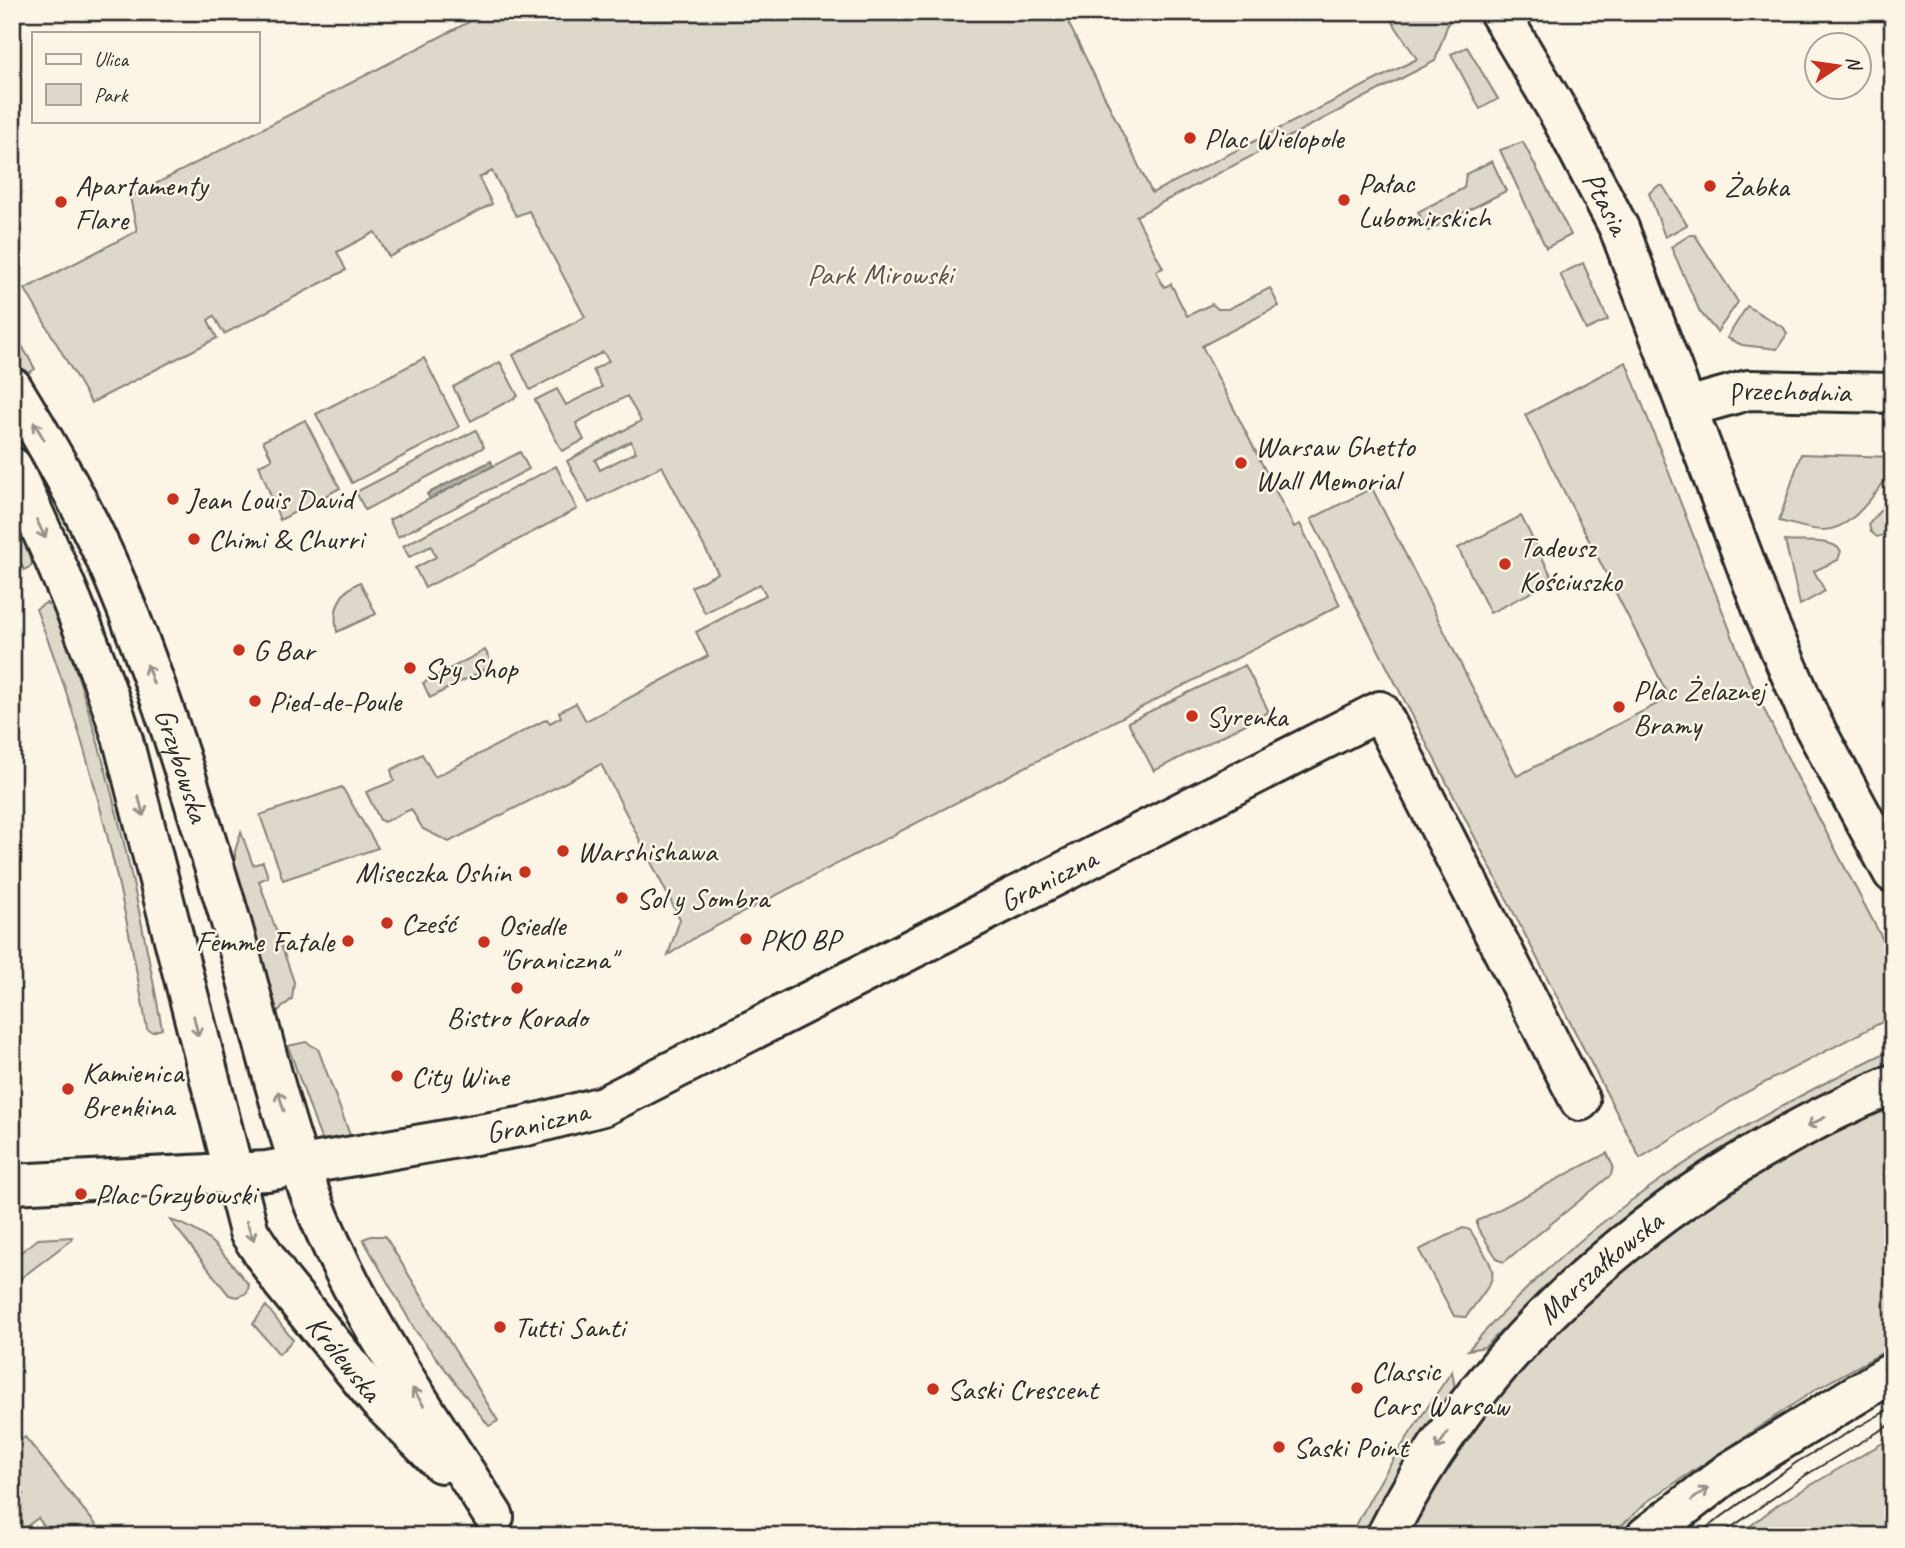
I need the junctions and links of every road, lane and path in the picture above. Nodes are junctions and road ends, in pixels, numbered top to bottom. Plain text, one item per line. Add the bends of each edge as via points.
1 (1499, 12) edge
2 (12, 387) edge
3 (1893, 393) edge
4 (1688, 407) junction
5 (12, 467) edge
6 (1893, 873) edge
7 (1893, 1084) edge
8 (1580, 1101) dead end
9 (300, 1166) junction
10 (234, 1174) junction
11 (12, 1184) edge
12 (1893, 1372) edge
13 (502, 1526) edge
14 (1386, 1536) edge
15 (1646, 1536) edge

1 - 4 street, Ptasia via 1619,228
9 -> 2 street, Grzybowska via 225,902 133,626 66,476
3 - 4 street, Przechodnia via 1748,390
4 - 6 street via 1765,615 1812,723
5 -> 10 street, Grzybowska via 65,579 123,740
7 -> 14 street, Marszałkowska via 1739,1164 1660,1216 1583,1278 1478,1389 1417,1477
8 - 9 street, Graniczna via 1380,711 603,1106 526,1126
9 - 10 street
13 -> 9 street, Królewska via 392,1357 332,1244
10 - 11 street
10 -> 13 street, Królewska via 249,1232 282,1282 378,1400
15 -> 12 street via 1729,1472

